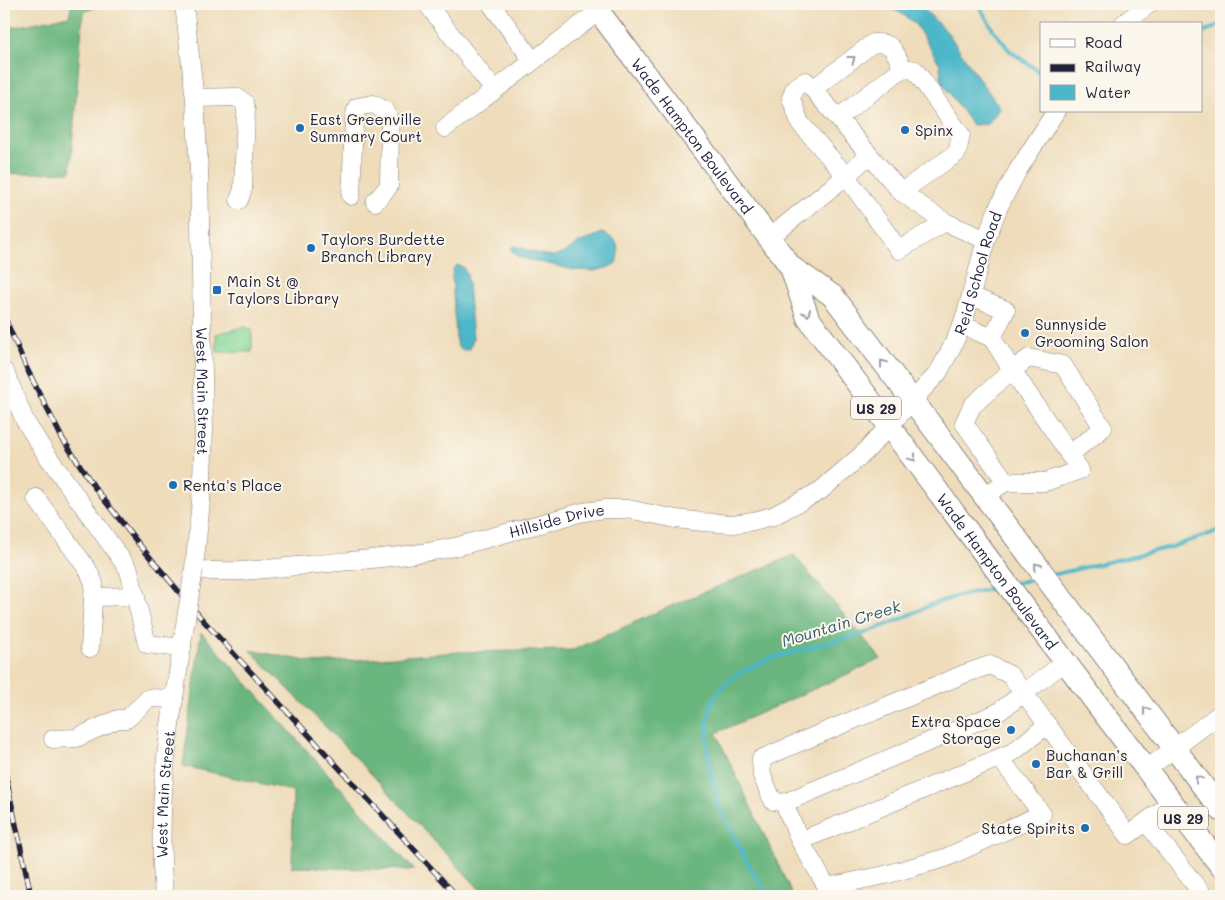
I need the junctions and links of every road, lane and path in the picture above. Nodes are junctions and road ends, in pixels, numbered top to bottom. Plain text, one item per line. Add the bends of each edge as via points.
1 (184, 4) edge
2 (427, 4) edge
3 (491, 4) edge
4 (1149, 4) edge
5 (596, 7) edge
6 (1125, 22) edge
7 (534, 61) junction
8 (903, 68) junction
9 (813, 89) junction
10 (494, 90) junction
11 (195, 98) junction
12 (1053, 116) edge
13 (838, 118) junction
14 (445, 128) dead end
15 (869, 155) junction
16 (846, 176) junction
17 (901, 192) junction
18 (352, 196) dead end
19 (239, 200) dead end
20 (375, 202) dead end
21 (945, 222) junction
22 (769, 238) junction
23 (986, 240) junction
24 (790, 267) junction
25 (971, 296) junction
26 (962, 325) junction
27 (992, 338) junction
28 (1012, 370) junction
29 (5, 372) dead end
30 (913, 401) junction
31 (890, 426) junction
32 (1069, 455) junction
33 (1006, 482) junction
34 (984, 496) junction
35 (36, 498) dead end
36 (194, 569) junction
37 (136, 596) junction
38 (93, 597) junction
39 (183, 640) junction
40 (90, 648) dead end
41 (1065, 662) junction
42 (1024, 693) junction
43 (174, 699) junction
44 (1221, 713) edge
45 (1047, 725) junction
46 (53, 739) dead end
47 (1175, 748) junction
48 (1000, 758) junction
49 (1147, 768) junction
50 (784, 803) junction
51 (1172, 803) junction
52 (1221, 810) edge
53 (1146, 822) junction
54 (800, 841) junction
55 (1221, 866) edge
56 (164, 896) edge
57 (1204, 896) edge

1 - 11 street, West Main Street
2 - 10 street
3 - 7 street
4 - 6 street
5 - 7 street
5 - 22 main road, Wade Hampton Boulevard / US 29
7 - 10 street
9 -> 8 street via 873,43 890,45
8 - 13 street
8 - 17 street via 915,70 960,136 956,153
9 - 13 street
9 - 16 street via 806,81 795,87 791,98 800,123
10 - 14 street
11 - 19 street via 232,97 244,102 243,189
11 - 36 street, West Main Street via 204,429
12 - 23 street, Reid School Road via 1007,188
13 - 15 street
15 - 16 street
15 - 17 street
16 - 21 street via 899,250
16 - 22 street
17 - 21 street
18 - 20 street via 354,118 357,107 373,104 386,111 390,124 389,186
21 - 23 street
22 - 24 main road, Wade Hampton Boulevard / US 29
23 - 25 street, Reid School Road
30 -> 24 main road, Wade Hampton Boulevard / US 29 via 833,296
24 -> 31 main road, Wade Hampton Boulevard / US 29 via 808,318
25 - 26 street, Reid School Road
25 - 27 street via 1006,310
26 - 27 street
26 - 30 street, Reid School Road via 938,373
27 - 28 street
28 - 32 street
28 - 32 street via 1029,358 1063,365 1103,428
28 - 33 street via 972,406 964,423
29 - 37 street via 25,421 128,570
30 - 31 street, Reid School Road
30 - 34 main road, Wade Hampton Boulevard / US 29
31 - 36 street, Hillside Drive via 820,491 774,516 753,521 732,524 703,522 628,509 606,509 583,512 438,550 235,572
31 -> 41 main road, Wade Hampton Boulevard / US 29
32 - 33 street via 1080,470 1045,482
33 - 34 street
47 -> 34 main road, Wade Hampton Boulevard / US 29
35 - 38 street via 88,570 94,583
36 - 39 street, West Main Street, bridge
37 - 38 street
37 - 39 street via 147,644
38 - 40 street
39 - 43 street, West Main Street
41 - 42 street
41 - 49 main road, Wade Hampton Boulevard / US 29
42 - 45 street
42 - 50 street via 997,713
42 - 50 street via 1010,675 990,665 761,759 762,776 774,801
43 - 46 street via 149,698 127,719 118,719 76,738
43 - 56 street, West Main Street via 163,794
44 - 47 street
45 - 48 street via 1013,752
45 - 53 street via 1128,836
47 - 49 street
52 -> 47 main road, Wade Hampton Boulevard / US 29
48 - 54 street
48 - 54 street via 1042,814 945,858 827,887
49 - 51 main road, Wade Hampton Boulevard / US 29
50 - 54 street
51 - 53 street
51 - 55 main road, Wade Hampton Boulevard / US 29
53 - 57 street

